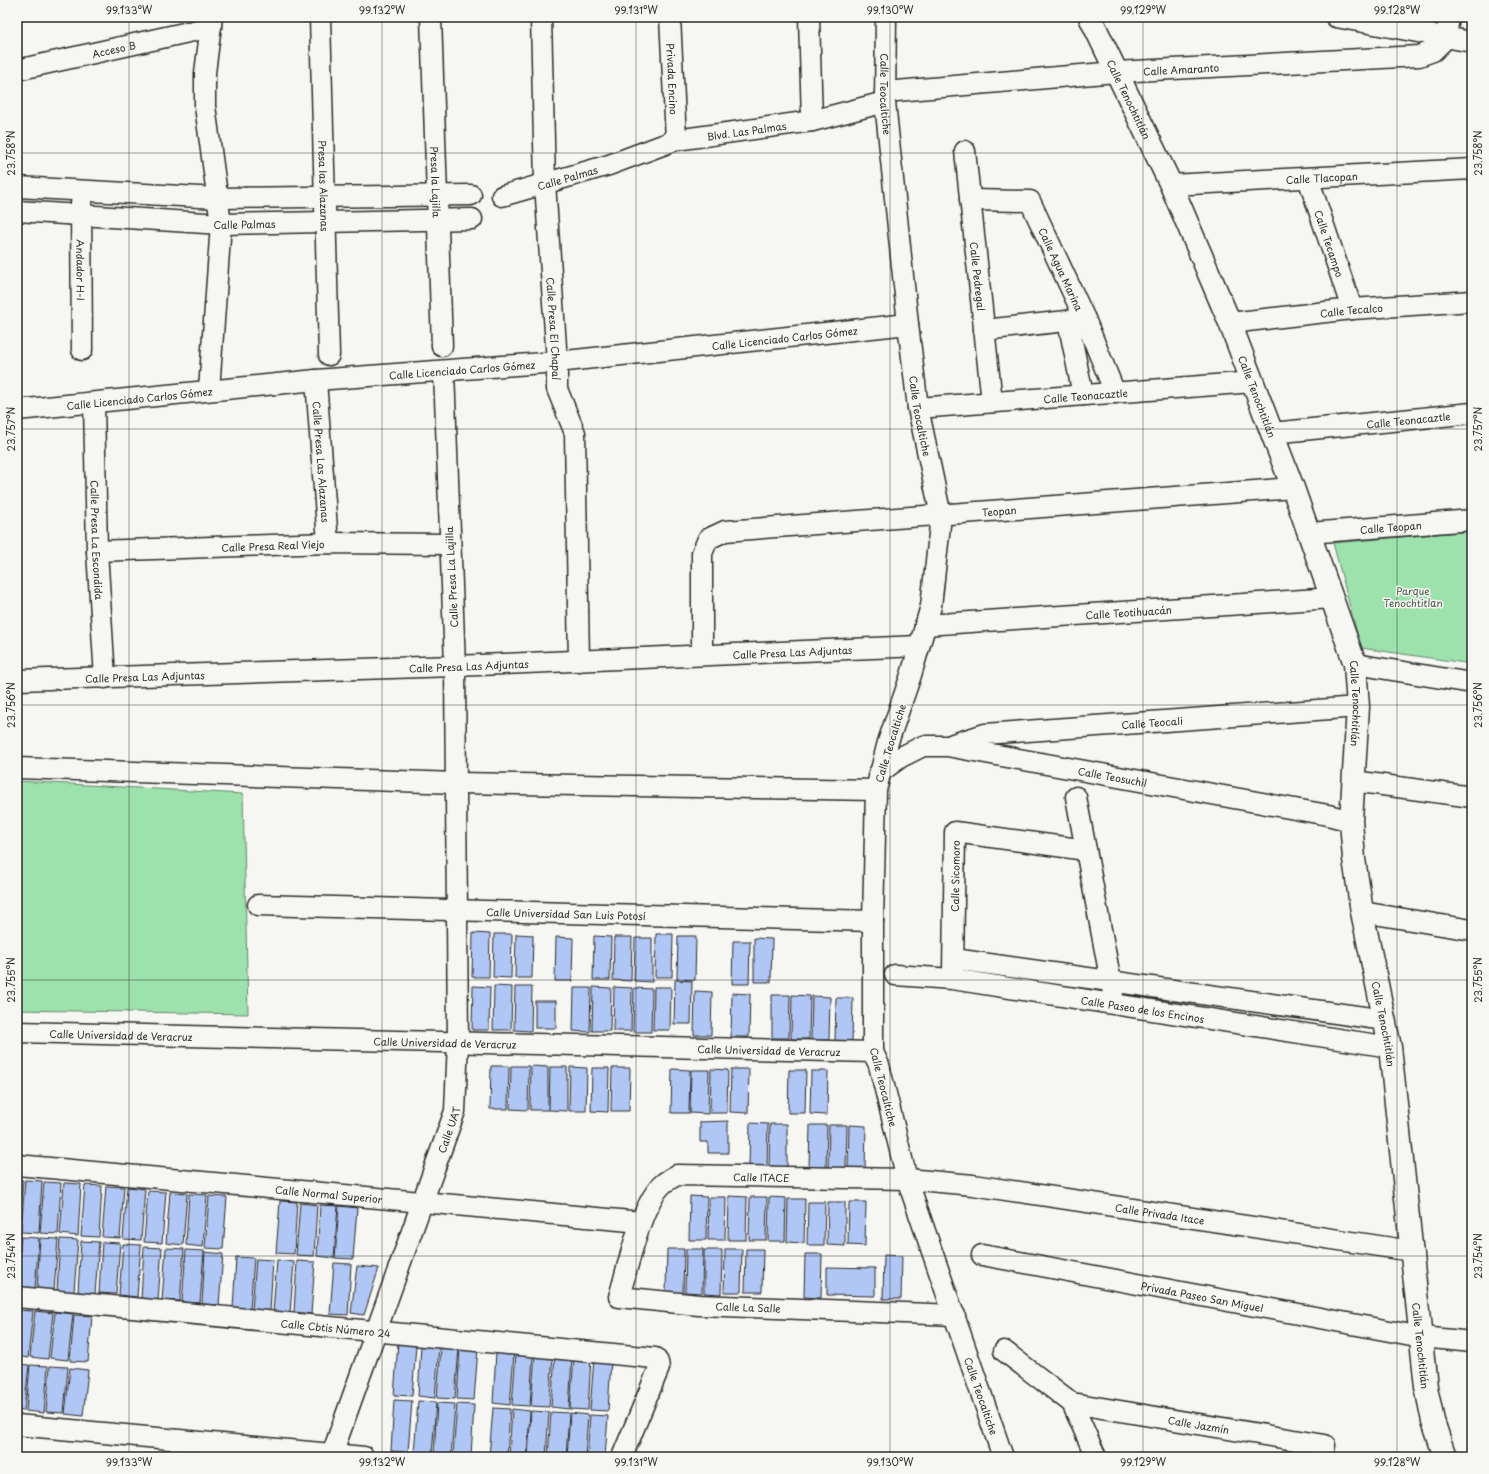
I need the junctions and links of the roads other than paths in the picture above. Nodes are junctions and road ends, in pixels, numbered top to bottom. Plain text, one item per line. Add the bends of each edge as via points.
1 (320, 17) edge
2 (431, 17) edge
3 (541, 17) edge
4 (670, 17) edge
5 (809, 17) edge
6 (886, 17) edge
7 (1090, 17) edge
8 (1336, 17) edge
9 (1449, 17) edge
10 (212, 22) edge
11 (1446, 38) junction
12 (1472, 42) edge
13 (17, 70) edge
14 (1116, 72) junction
15 (885, 97) junction
16 (812, 121) junction
17 (676, 140) junction
18 (964, 151) dead end
19 (609, 165) joint
20 (1472, 169) edge
21 (1308, 178) junction
22 (545, 183) junction
23 (1171, 185) junction
24 (17, 187) edge
25 (81, 190) junction
26 (437, 195) junction
27 (471, 195) dead end
28 (325, 196) junction
29 (502, 196) dead end
30 (218, 198) junction
31 (970, 200) junction
32 (17, 211) edge
33 (81, 214) junction
34 (472, 219) dead end
35 (438, 220) junction
36 (325, 222) junction
37 (221, 224) junction
38 (1472, 301) edge
39 (1352, 309) junction
40 (1076, 320) junction
41 (1230, 323) junction
42 (908, 324) junction
43 (984, 330) junction
44 (442, 346) dead end
45 (82, 350) dead end
46 (329, 355) dead end
47 (557, 362) junction
48 (444, 371) junction
49 (316, 380) junction
50 (1253, 382) junction
51 (209, 390) junction
52 (1116, 393) junction
53 (1083, 395) junction
54 (992, 402) junction
55 (94, 403) junction
56 (918, 408) junction
57 (17, 410) edge
58 (1472, 413) edge
59 (1272, 433) junction
60 (1293, 488) junction
61 (941, 516) junction
62 (1472, 520) edge
63 (1309, 533) junction
64 (328, 543) junction
65 (449, 544) junction
66 (97, 550) junction
67 (1333, 598) junction
68 (925, 625) junction
69 (919, 646) junction
70 (702, 654) junction
71 (579, 661) junction
72 (1355, 664) junction
73 (455, 666) junction
74 (105, 678) junction
75 (17, 680) edge
76 (1472, 683) edge
77 (1358, 707) junction
78 (947, 746) junction
79 (17, 768) edge
80 (1353, 781) junction
81 (878, 782) junction
82 (457, 783) junction
83 (1076, 797) dead end
84 (1472, 797) edge
85 (1351, 821) junction
86 (1086, 850) junction
87 (258, 905) dead end
88 (457, 911) junction
89 (1362, 912) junction
90 (873, 921) junction
91 (1472, 930) edge
92 (954, 959) junction
93 (895, 975) dead end
94 (952, 979) junction
95 (1109, 981) junction
96 (1116, 1004) junction
97 (1331, 1012) junction
98 (1385, 1020) junction
99 (17, 1032) edge
100 (1328, 1038) junction
101 (458, 1042) junction
102 (1390, 1048) junction
103 (873, 1052) junction
104 (17, 1165) edge
105 (907, 1179) junction
106 (422, 1202) junction
107 (641, 1222) junction
108 (1412, 1251) junction
109 (982, 1255) dead end
110 (17, 1297) edge
111 (955, 1315) junction
112 (376, 1330) junction
113 (1422, 1337) junction
114 (1472, 1342) edge
115 (1004, 1352) dead end
116 (1072, 1403) junction
117 (17, 1425) edge
118 (1324, 1451) edge
119 (331, 1456) edge
120 (364, 1457) edge
121 (622, 1457) edge
122 (1003, 1457) edge
123 (1096, 1457) edge
124 (1445, 1457) edge

1 - 28 street, Presa las Alazanas
2 - 26 street, Presa la Lajilla
3 - 22 street, Calle Presa El Chapal
4 - 17 street, Privada Encino
5 - 16 street
6 - 15 street, Calle Teocaltiche
7 - 14 street, Calle Tenochtitlán
8 - 11 street
9 - 11 street
10 - 13 street, Acceso B
10 - 30 street via 205,73 206,106
11 - 12 street
11 - 14 street, Calle Amaranto via 1433,51 1419,56
14 - 15 street, Calle Amaranto
14 - 23 street, Calle Tenochtitlán
15 - 16 street, Blvd. Las Palmas
15 - 42 street, Calle Teocaltiche
16 - 17 street, Blvd. Las Palmas
17 - 19 street, Blvd. Las Palmas
18 - 31 street, Calle Pedregal
19 - 22 street, Calle Palmas
20 - 21 street, Calle Tlacopan
21 - 23 street, Calle Tlacopan
21 - 39 street, Calle Tecampo
22 - 29 street, Calle Palmas
22 - 47 street, Calle Presa El Chapal
23 - 41 street, Calle Tenochtitlán
24 - 25 street
25 - 30 street
25 - 33 street, Andador H-I
26 - 27 street
26 - 28 street
26 - 35 street, Presa la Lajilla
28 - 30 street
28 - 36 street, Presa las Alazanas
30 - 37 street
31 - 40 street, Calle Agua Marina via 1030,201
31 - 43 street, Calle Pedregal
32 - 33 street, Calle Palmas
33 - 37 street, Calle Palmas
33 - 45 street, Andador H-I
34 - 35 street, Calle Palmas
35 - 36 street, Calle Palmas
35 - 44 street, Presa la Lajilla
36 - 37 street, Calle Palmas
36 - 46 street, Presa las Alazanas
37 - 51 street
38 - 39 street, Calle Tecalco
39 - 41 street, Calle Tecalco
40 - 43 street
40 - 52 street, Calle Agua Marina
40 - 53 street
41 - 50 street, Calle Tenochtitlán
42 - 47 street, Calle Licenciado Carlos Gómez
42 - 56 street, Calle Teocaltiche
43 - 54 street, Calle Pedregal
47 - 48 street, Calle Licenciado Carlos Gómez
47 - 71 street, Calle Presa El Chapal via 557,389 575,433
48 - 49 street, Calle Licenciado Carlos Gómez
48 - 65 street, Calle Presa La Lajilla
49 - 51 street, Calle Licenciado Carlos Gómez
49 - 64 street, Calle Presa Las Alazanas
50 - 52 street, Calle Teonacaztle
50 - 59 street, Calle Tenochtitlán
51 - 55 street, Calle Licenciado Carlos Gómez
52 - 53 street, Calle Teonacaztle
53 - 54 street, Calle Teonacaztle
54 - 56 street, Calle Teonacaztle
55 - 57 street, Calle Licenciado Carlos Gómez
55 - 66 street, Calle Presa La Escondida
56 - 61 street, Calle Teocaltiche
58 - 59 street, Calle Teonacaztle
59 - 60 street, Calle Tenochtitlán
60 - 61 street, Teopan
60 - 63 street, Calle Tenochtitlán
61 - 68 street, Calle Teocaltiche via 930,606
61 - 70 street, Teopan via 725,531 708,540 702,553
62 - 63 street, Calle Teopan
63 - 67 street, Calle Tenochtitlán
64 - 65 street, Calle Presa Real Viejo
64 - 66 street, Calle Presa Real Viejo
65 - 73 street, Calle Presa La Lajilla
66 - 74 street, Calle Presa La Escondida
67 - 68 street, Calle Teotihuacán
67 - 72 street, Calle Tenochtitlán
68 - 69 street, Calle Teocaltiche
69 - 70 street, Calle Presa Las Adjuntas
69 - 81 street, Calle Teocaltiche
70 - 71 street, Calle Presa Las Adjuntas
71 - 73 street, Calle Presa Las Adjuntas
72 - 76 street
72 - 77 street, Calle Tenochtitlán
73 - 74 street, Calle Presa Las Adjuntas
73 - 82 street, Calle Presa La Lajilla
74 - 75 street, Calle Presa Las Adjuntas
77 - 78 street, Calle Teocali via 985,734
77 - 80 street, Calle Tenochtitlán
78 - 81 street, Calle Teosuchil via 923,746 901,757
78 - 85 street, Calle Teosuchil via 1320,813
79 - 82 street
80 - 84 street
80 - 85 street, Calle Tenochtitlán
81 - 82 street
81 - 90 street, Calle Teocaltiche
82 - 88 street, Calle UAT
83 - 86 street
85 - 89 street, Calle Tenochtitlán
86 - 92 street, Calle Sicomoro via 955,832
86 - 95 street
87 - 88 street, Calle Universidad San Luis Potosí
88 - 90 street, Calle Universidad San Luis Potosí
88 - 101 street, Calle UAT
89 - 91 street
89 - 98 street, Calle Tenochtitlán
90 - 103 street, Calle Teocaltiche
92 - 94 street, Calle Sicomoro
92 - 95 street
93 - 94 street, Calle Paseo de los Encinos
94 - 96 street, Calle Paseo de los Encinos
95 - 96 street
95 - 97 street
96 - 100 street, Calle Paseo de los Encinos
97 - 98 street
97 - 100 street
98 - 102 street, Calle Tenochtitlán
99 - 101 street, Calle Universidad de Veracruz
100 - 102 street, Calle Paseo de los Encinos
101 - 103 street, Calle Universidad de Veracruz
101 - 106 street, Calle UAT via 455,1111
102 - 108 street, Calle Tenochtitlán
103 - 105 street, Calle Teocaltiche
104 - 106 street, Calle Normal Superior
105 - 107 street, Calle ITACE via 677,1174 663,1183 646,1209
105 - 108 street, Calle Privada Itace via 981,1186
105 - 111 street, Calle Teocaltiche
106 - 107 street, Calle Normal Superior
106 - 112 street, Calle UAT
107 - 111 street, Calle La Salle via 619,1297 699,1305
108 - 113 street, Calle Tenochtitlán
109 - 113 street, Privada Paseo San Miguel
110 - 112 street, Calle Cbtis Número 24
111 - 122 street, Calle Teocaltiche
112 - 119 street, Calle UAT
112 - 121 street, Calle Cbtis Número 24 via 655,1358 659,1368
113 - 114 street, Privada Paseo San Miguel
113 - 124 street, Calle Tenochtitlán via 1426,1387 1433,1422
115 - 116 street
116 - 118 street, Calle Jazmín
116 - 123 street
117 - 119 street
119 - 120 street

